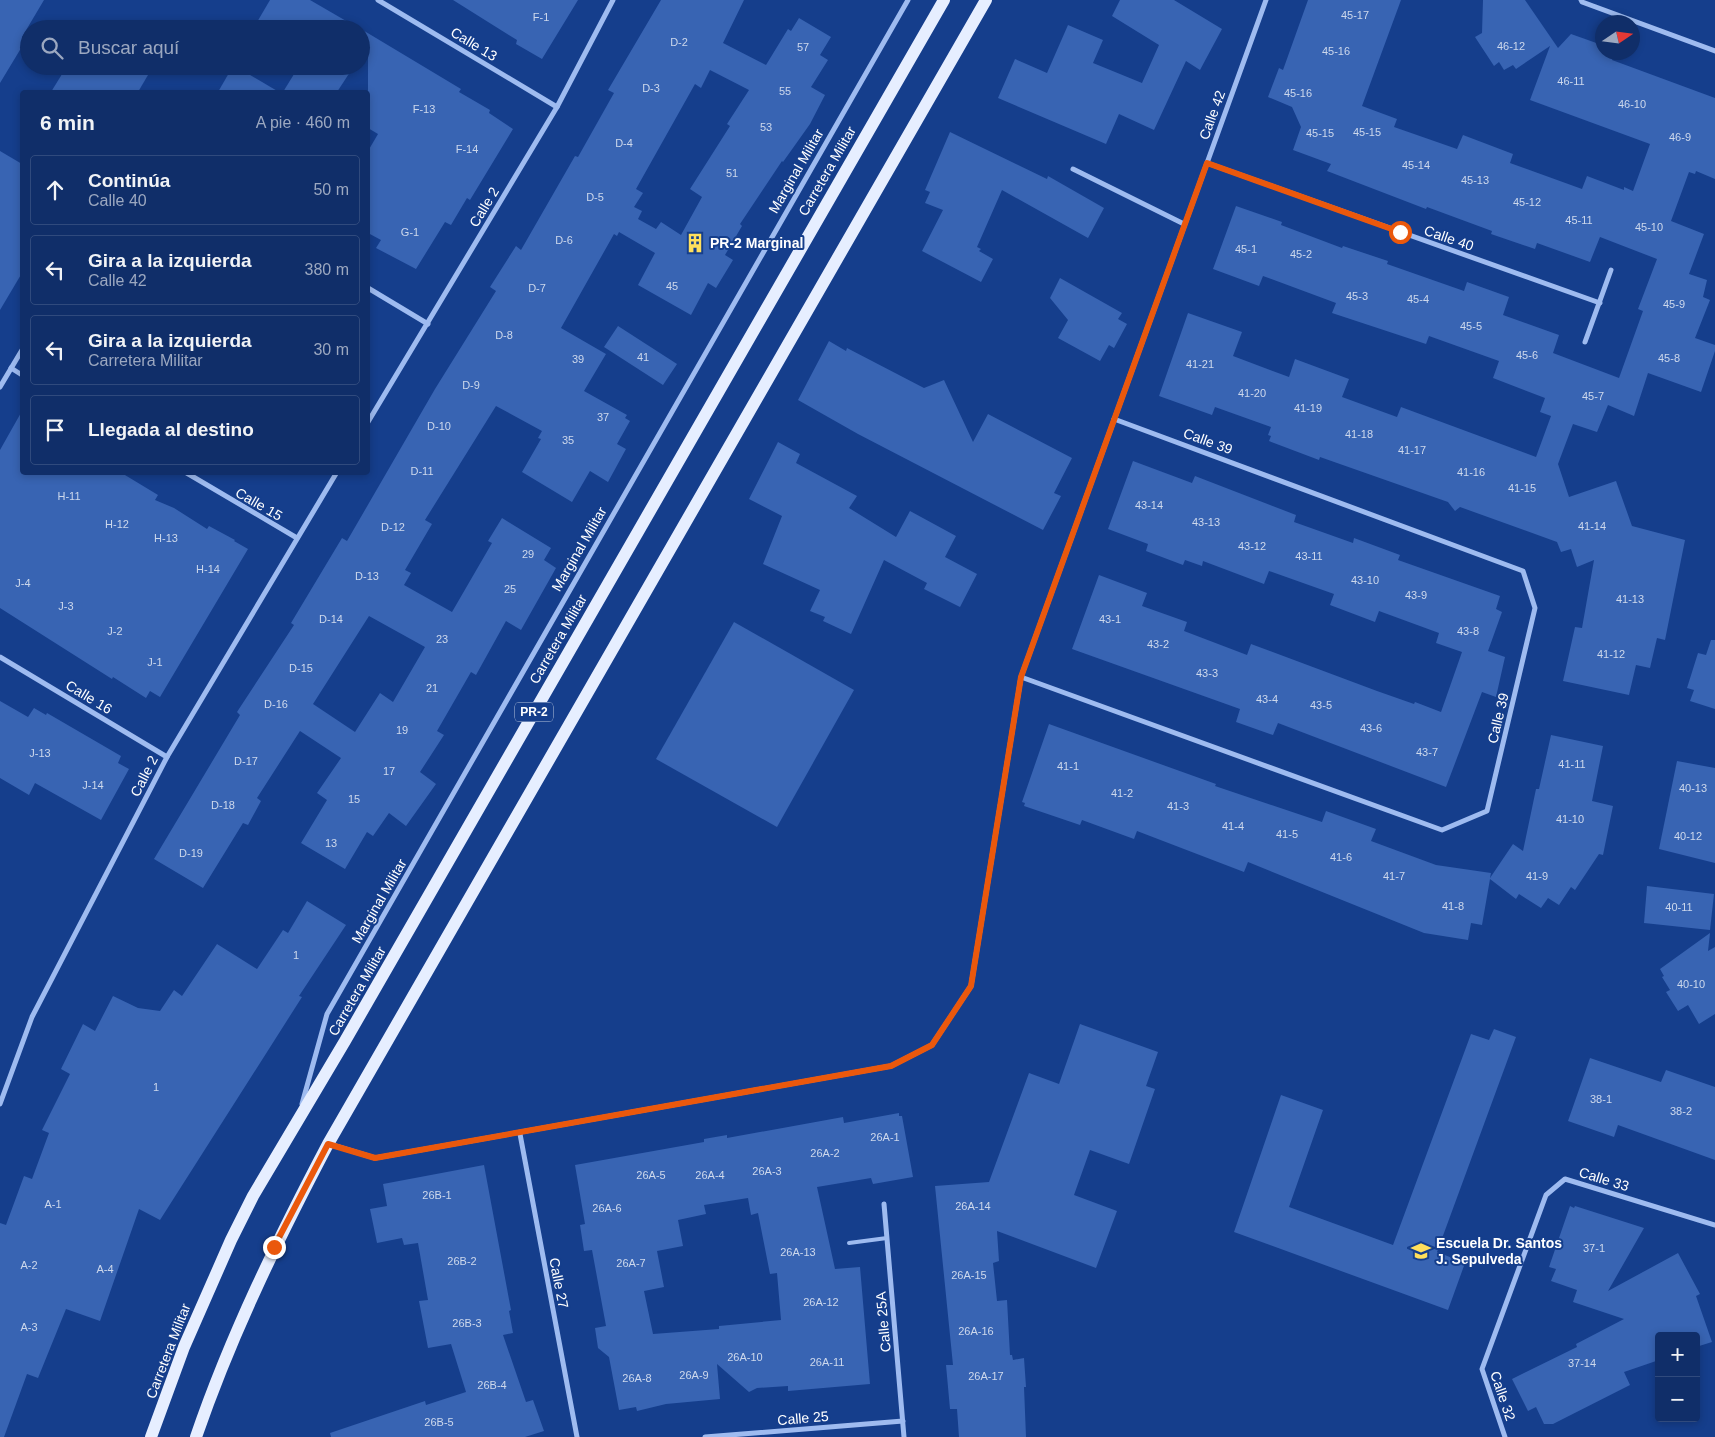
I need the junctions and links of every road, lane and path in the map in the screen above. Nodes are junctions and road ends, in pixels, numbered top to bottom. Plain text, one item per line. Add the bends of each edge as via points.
1 (378, 0) edge
2 (613, 0) edge
3 (908, 0) edge
4 (944, 0) edge
5 (986, 0) edge
6 (1266, 0) edge
7 (1581, 0) edge
8 (1715, 51) edge
9 (557, 107) junction
10 (1207, 163) junction
11 (1073, 169) dead end
12 (1184, 224) junction
13 (1611, 270) dead end
14 (370, 289) edge
15 (1600, 303) junction
16 (428, 324) junction
17 (1586, 342) dead end
18 (20, 354) edge
19 (12, 368) junction
20 (20, 374) edge
21 (0, 387) edge
22 (370, 419) edge
23 (1114, 419) junction
24 (189, 475) edge
25 (335, 475) edge
26 (297, 538) junction
27 (0, 657) edge
28 (1021, 677) junction
29 (167, 757) junction
30 (0, 1104) edge
31 (297, 1120) junction
32 (520, 1134) junction
33 (328, 1144) junction
34 (884, 1204) dead end
35 (1715, 1225) edge
36 (887, 1238) junction
37 (849, 1243) dead end
38 (1505, 1306) joint
39 (903, 1421) junction
40 (151, 1437) edge
41 (196, 1437) edge
42 (577, 1437) edge
43 (705, 1437) edge
44 (904, 1437) edge
45 (1505, 1437) edge

1 - 9 street, Calle 13
2 - 9 street, Calle 2
3 - 31 street, Marginal Militar via 327,1014
4 - 31 main road, Carretera Militar / PR-2
5 - 33 main road, PR-2
6 - 10 street, Calle 42
7 - 8 street
9 - 16 street, Calle 2
10 - 12 street, Calle 42
10 - 15 street, Calle 40
11 - 12 street
12 - 23 street, Calle 42
13 - 15 street
14 - 16 street
15 - 17 street
16 - 22 street, Calle 2
18 - 19 street
19 - 20 street
19 - 21 street
23 - 28 street, Calle 42
23 - 28 street, Calle 39 via 1523,571 1535,608 1487,811 1442,830
24 - 26 street, Calle 15
25 - 26 street, Calle 2
26 - 29 street, Calle 2
27 - 29 street, Calle 16
28 - 32 street, Calle 42 via 971,986 932,1045 891,1066
29 - 30 street, Calle 2 via 32,1017
31 - 40 main road, Carretera Militar / PR-2 via 230,1240 184,1347
32 - 33 street, Calle 42 via 375,1158
32 - 42 street, Calle 27
33 - 41 main road, PR-2 via 274,1247 235,1334
34 - 36 street, Calle 25A
35 - 38 street, Calle 33 via 1565,1179 1546,1195
36 - 37 lane
36 - 39 street, Calle 25A
38 - 45 street, Calle 32 via 1482,1369
39 - 43 street, Calle 25
39 - 44 street, Calle 25A

